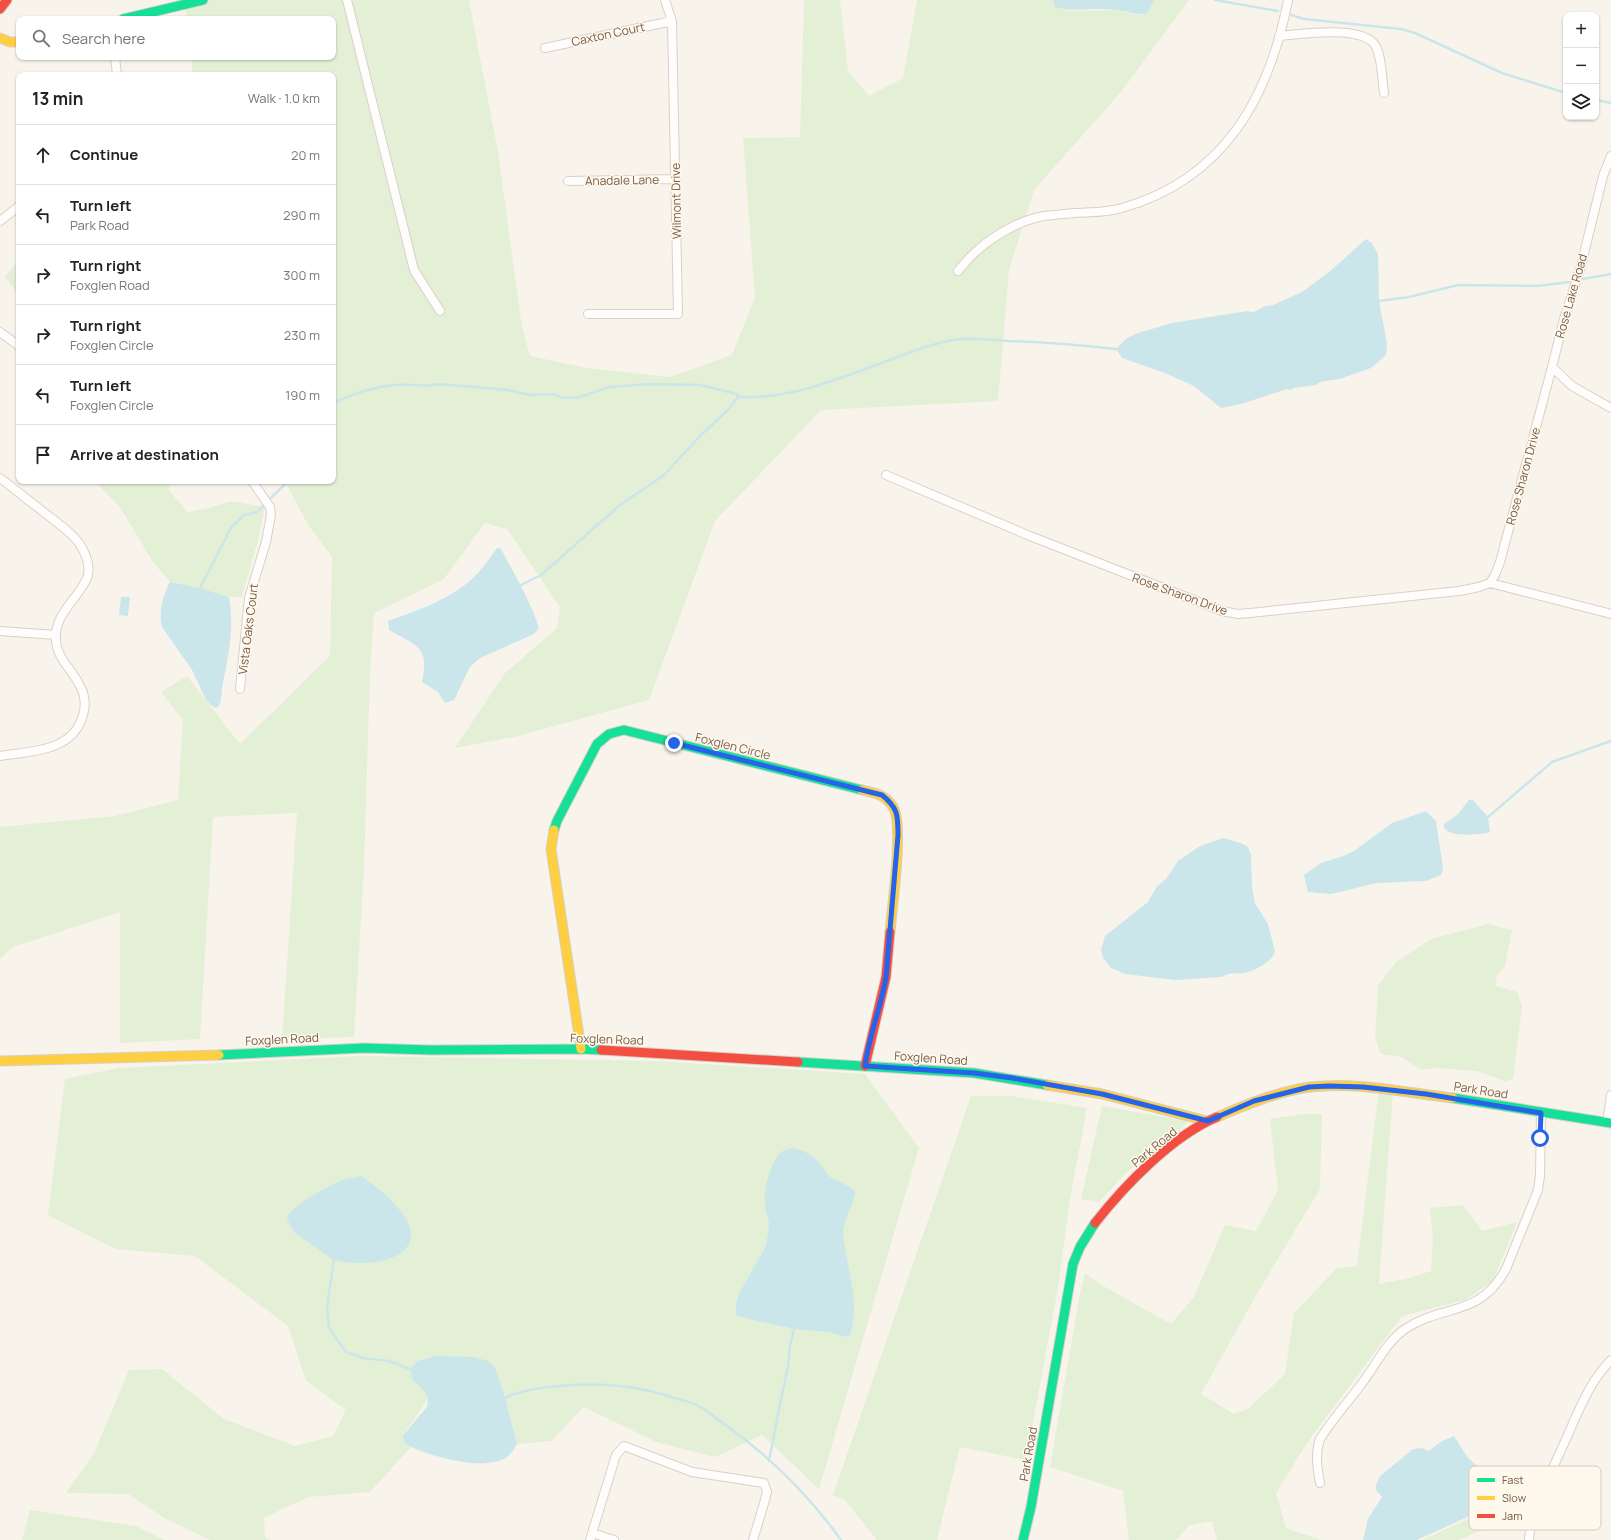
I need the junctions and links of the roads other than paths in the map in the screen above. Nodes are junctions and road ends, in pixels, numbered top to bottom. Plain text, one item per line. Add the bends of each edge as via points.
1 (4, 0) edge
2 (7, 0) edge
3 (203, 0) edge
4 (348, 0) edge
5 (665, 0) edge
6 (1288, 0) edge
7 (0, 3) edge
8 (0, 9) edge
9 (136, 16) edge
10 (672, 21) junction
11 (1279, 36) junction
12 (0, 38) edge
13 (16, 43) edge
14 (16, 44) edge
15 (544, 48) dead end
16 (0, 49) edge
17 (116, 60) edge
18 (118, 72) edge
19 (1384, 93) dead end
20 (1611, 156) edge
21 (676, 179) junction
22 (568, 181) dead end
23 (16, 208) edge
24 (0, 221) edge
25 (958, 271) dead end
26 (440, 311) dead end
27 (588, 314) dead end
28 (0, 332) edge
29 (16, 344) edge
30 (1552, 367) junction
31 (1611, 408) edge
32 (886, 475) dead end
33 (0, 478) edge
34 (254, 484) edge
35 (1490, 583) junction
36 (1611, 614) edge
37 (0, 631) edge
38 (56, 635) junction
39 (240, 689) dead end
40 (0, 756) edge
41 (580, 1049) junction
42 (0, 1061) edge
43 (865, 1066) junction
44 (1611, 1095) edge
45 (1541, 1113) junction
46 (1208, 1121) junction
47 (1609, 1123) edge
48 (1611, 1360) edge
49 (1553, 1466) edge
50 (1320, 1483) dead end
51 (1531, 1530) edge
52 (591, 1536) edge
53 (614, 1540) edge
54 (753, 1540) edge
55 (1023, 1540) edge
56 (1529, 1540) edge

1 - 7 street
2 - 8 street
3 - 9 street
4 - 26 street via 414,270
5 - 10 street, Wilmont Drive
6 - 11 street
10 - 15 street, Caxton Court
10 - 21 street, Wilmont Drive
11 - 19 street via 1333,33 1354,34 1367,38 1374,44 1379,55
11 - 25 street via 1257,95 1243,120 1221,150 1193,175 1161,194 1122,208 1043,216 1016,225 979,249
12 - 13 street
14 - 16 street
17 - 18 street
20 - 30 street, Rose Lake Road via 1603,176
21 - 22 street, Anadale Lane
21 - 27 street, Wilmont Drive via 678,314
23 - 24 street
28 - 29 street
30 - 31 street via 1572,386
30 - 35 street, Rose Sharon Drive via 1500,562
32 - 35 street, Rose Sharon Drive via 1030,536 1222,611 1238,614 1459,591
33 - 38 street via 78,542 88,563 88,576 61,615
34 - 39 street, Vista Oaks Court via 270,507 271,515 249,598
35 - 36 street
37 - 38 street
38 - 40 street via 60,655 80,686 84,698 84,712 79,726 70,738 56,746
41 - 42 street, Foxglen Road via 364,1048 170,1057
41 - 43 street, Foxglen Road
41 - 43 street, Foxglen Circle via 551,849 552,834 597,744 613,731 624,730 882,795 892,803 896,812 898,835 886,977
43 - 46 street, Foxglen Road via 1012,1078 1102,1094
44 - 47 street
45 - 46 street, Park Road via 1426,1094 1329,1086 1309,1087 1254,1101
45 - 47 street, Park Road
45 - 50 street via 1538,1190 1500,1280 1482,1298 1415,1324 1394,1339 1320,1439 1316,1454
46 - 55 street, Park Road via 1177,1141 1139,1174 1096,1222 1078,1252 1072,1271
48 - 49 street via 1597,1375
51 - 56 street
52 - 53 street
52 - 54 street via 616,1455 624,1446 692,1472 764,1484 767,1492

